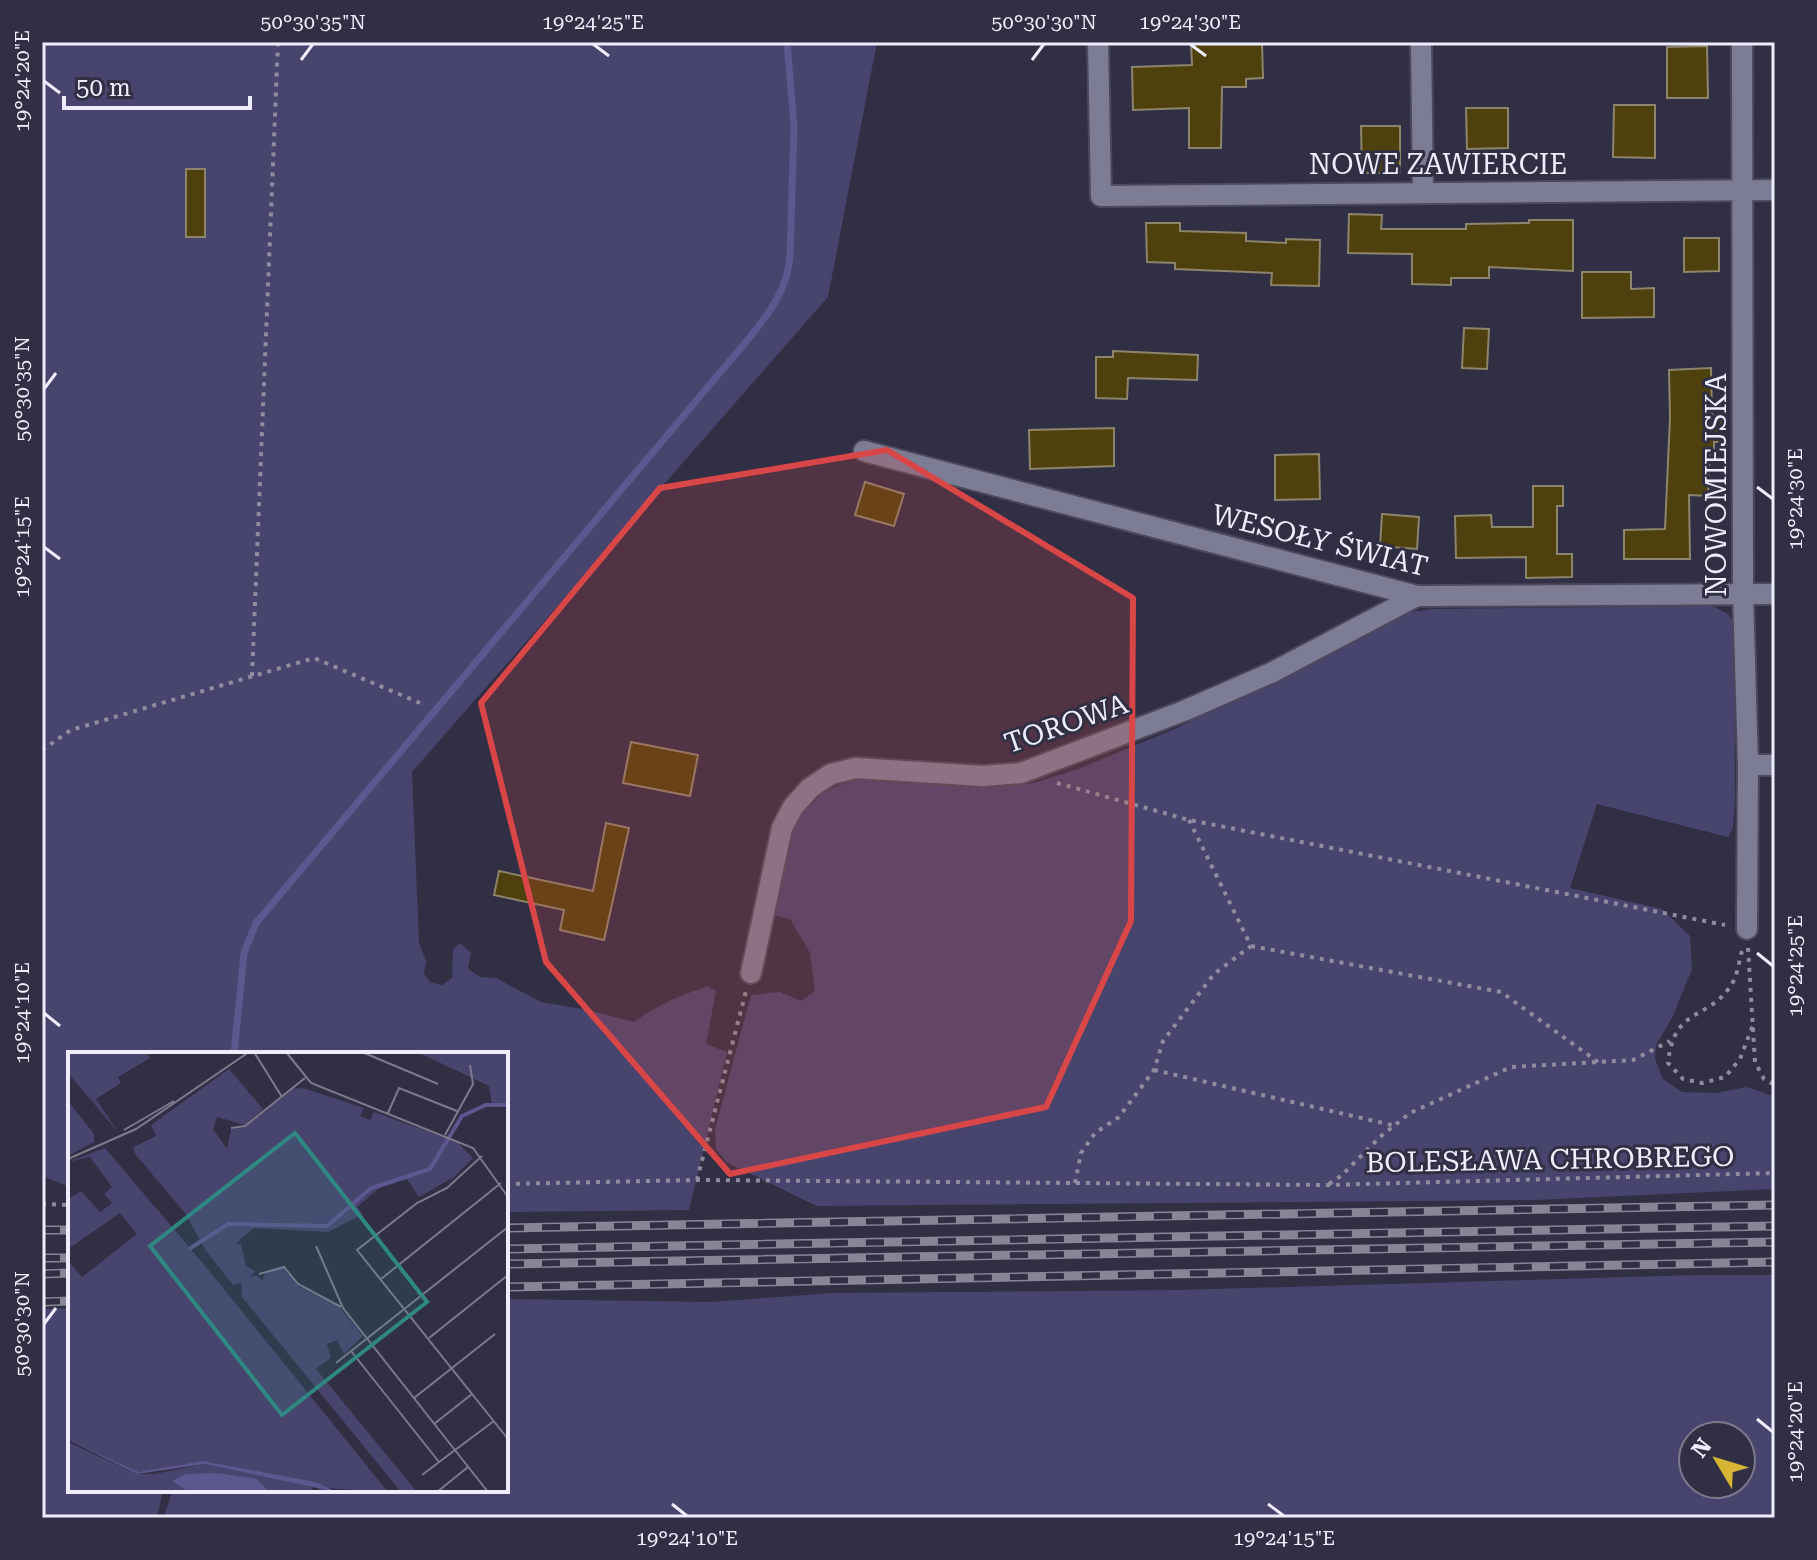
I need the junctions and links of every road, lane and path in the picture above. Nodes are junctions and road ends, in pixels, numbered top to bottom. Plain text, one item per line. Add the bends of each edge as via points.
1 (278, 42) edge
2 (1098, 42) edge
3 (1421, 42) edge
4 (1742, 42) edge
5 (1744, 190) junction
6 (1775, 190) edge
7 (1423, 192) junction
8 (864, 451) dead end
9 (1743, 594) junction
10 (1775, 594) edge
11 (1417, 596) junction
12 (252, 676) junction
13 (420, 703) dead end
14 (42, 750) edge
15 (1748, 765) junction
16 (1775, 765) edge
17 (1021, 773) junction
18 (1189, 820) junction
19 (1747, 929) junction
20 (1251, 946) junction
21 (751, 973) joint
22 (1753, 1025) junction
23 (1670, 1041) junction
24 (1598, 1062) junction
25 (1154, 1070) junction
26 (1775, 1085) edge
27 (1396, 1126) junction
28 (1775, 1173) edge
29 (697, 1180) junction
30 (1075, 1183) junction
31 (508, 1184) edge
32 (1327, 1185) junction
33 (42, 1204) edge
34 (68, 1205) edge

1 - 12 path
2 - 7 street, NOWE ZAWIERCIE via 1101,196
3 - 7 street
4 - 5 street, NOWOMIEJSKA
5 - 6 street, NOWE ZAWIERCIE
5 - 7 street, NOWE ZAWIERCIE
5 - 9 street, NOWOMIEJSKA
8 - 11 street, WESOŁY ŚWIAT
9 - 10 street, WESOŁY ŚWIAT
9 - 11 street, WESOŁY ŚWIAT
9 - 15 street, NOWOMIEJSKA
11 - 17 street, TOROWA via 1273,672
12 - 13 path via 314,658
12 - 14 path via 71,730
15 - 16 street
15 - 19 street, NOWOMIEJSKA
17 - 18 path
17 - 21 street, TOROWA via 983,776 856,768 831,774 810,788 782,828
18 - 19 path
18 - 20 path
19 - 22 path
19 - 23 path via 1734,981 1713,1005 1687,1019
20 - 24 path via 1501,992
20 - 25 path via 1214,974 1163,1041
21 - 29 path
22 - 23 path via 1740,1059 1725,1077 1702,1083 1683,1079 1668,1063
22 - 26 path via 1755,1062 1764,1079
23 - 24 path via 1633,1060
24 - 27 path via 1511,1067 1410,1113
25 - 27 path
25 - 30 path via 1119,1117 1095,1133 1081,1153
27 - 32 path
28 - 32 path, BOLESŁAWA CHROBREGO
29 - 30 path, BOLESŁAWA CHROBREGO
29 - 31 path, BOLESŁAWA CHROBREGO
30 - 32 path, BOLESŁAWA CHROBREGO
33 - 34 path

